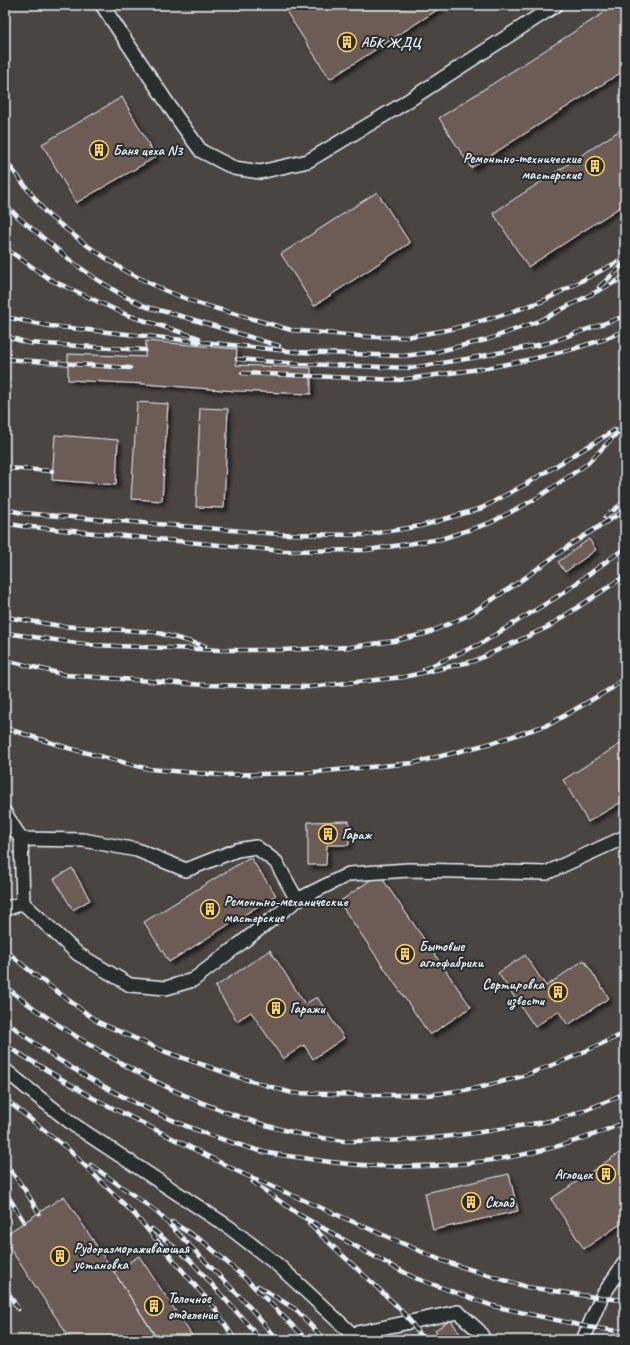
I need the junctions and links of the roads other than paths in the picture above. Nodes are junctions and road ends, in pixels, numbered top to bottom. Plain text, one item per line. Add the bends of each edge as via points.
1 (102, 5) edge
2 (556, 5) edge
3 (5, 813) edge
4 (625, 837) edge
5 (21, 839) junction
6 (296, 900) junction
7 (23, 904) junction
8 (5, 909) edge
9 (5, 1070) edge
10 (625, 1262) edge
11 (484, 1340) edge
12 (583, 1340) edge

1 - 2 lane via 201,151 234,168 260,172 308,161 403,104
3 - 5 lane
4 - 6 lane via 546,873 409,870 349,874
5 - 6 lane via 83,840 137,850 186,870 238,850 256,847 276,862
5 - 7 lane
6 - 7 lane via 193,980 166,988 130,985 78,954
7 - 8 lane
9 - 11 lane via 74,1125 230,1228 279,1266 352,1334 458,1312 479,1331
10 - 12 lane via 601,1298

